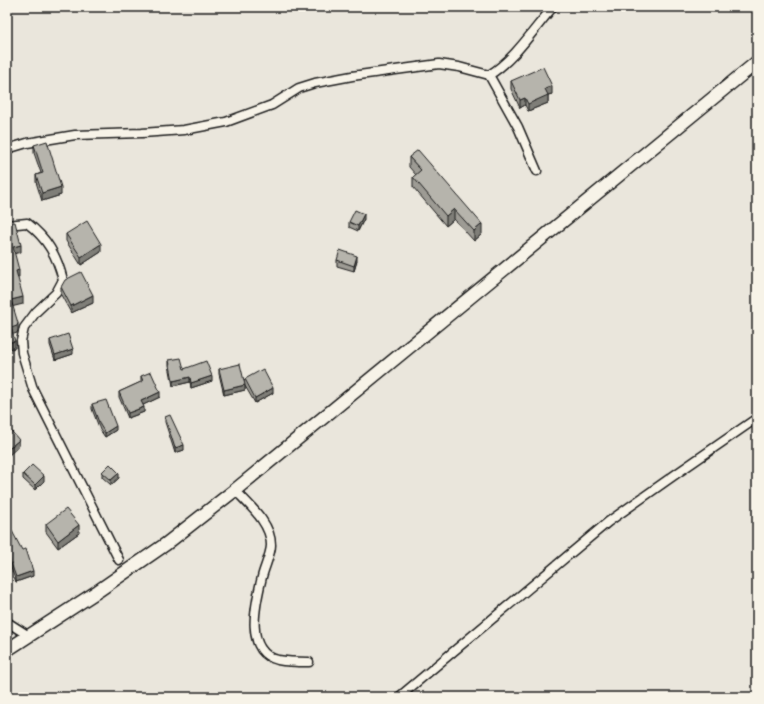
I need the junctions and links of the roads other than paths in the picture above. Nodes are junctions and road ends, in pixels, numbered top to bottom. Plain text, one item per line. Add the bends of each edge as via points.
1 (553, 7) edge
2 (757, 62) edge
3 (489, 75) junction
4 (7, 149) edge
5 (537, 171) dead end
6 (7, 225) edge
7 (757, 418) edge
8 (235, 490) junction
9 (119, 560) dead end
10 (7, 622) edge
11 (29, 636) junction
12 (7, 650) edge
13 (309, 662) dead end
14 (399, 697) edge

1 - 3 street via 518,49
2 - 8 main road
3 - 4 street via 439,64 352,76 299,88 272,105 226,122 184,130 75,135
3 - 5 street via 518,127
6 - 9 street via 27,223 54,253 63,280 56,293 24,328 22,353 33,389
7 - 14 street via 608,522
8 - 11 main road via 166,544
8 - 13 street via 262,519 271,545 254,622 255,637 260,648 269,656 278,660
10 - 11 street
11 - 12 main road

